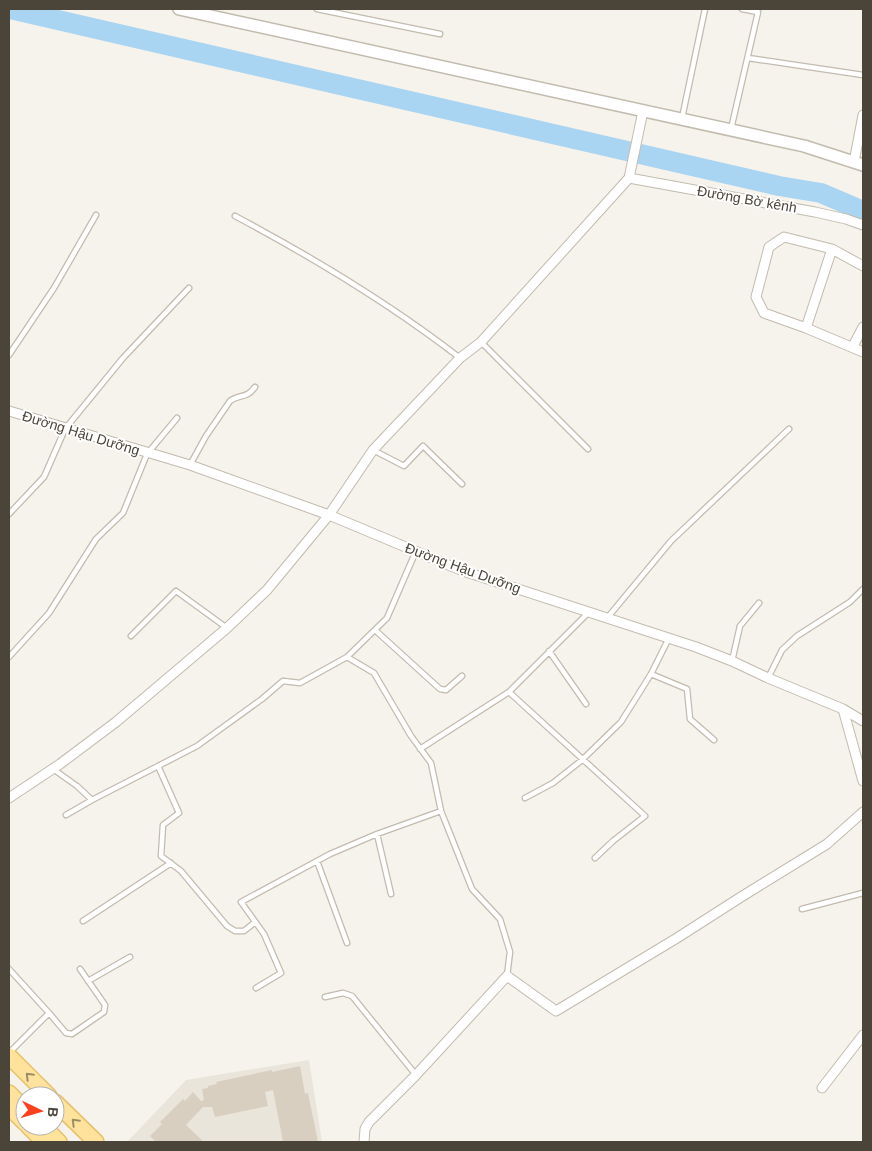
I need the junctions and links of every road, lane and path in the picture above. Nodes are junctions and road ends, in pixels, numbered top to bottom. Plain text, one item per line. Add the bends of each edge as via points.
1 (179, 9) edge
2 (317, 9) edge
3 (705, 9) edge
4 (742, 9) edge
5 (440, 34) dead end
6 (748, 58) junction
7 (863, 75) edge
8 (643, 111) junction
9 (863, 116) edge
10 (682, 119) junction
11 (730, 130) junction
12 (858, 163) edge
13 (629, 178) junction
14 (96, 214) dead end
15 (235, 216) dead end
16 (863, 225) edge
17 (832, 249) junction
18 (863, 266) edge
19 (189, 288) dead end
20 (863, 327) edge
21 (806, 328) junction
22 (481, 342) junction
23 (853, 346) junction
24 (863, 352) edge
25 (9, 355) edge
26 (460, 358) junction
27 (254, 387) dead end
28 (9, 412) edge
29 (177, 418) dead end
30 (65, 429) junction
31 (789, 429) dead end
32 (588, 448) dead end
33 (372, 450) junction
34 (147, 454) junction
35 (190, 465) junction
36 (462, 484) dead end
37 (9, 514) edge
38 (329, 515) junction
39 (416, 551) junction
40 (863, 590) edge
41 (759, 603) dead end
42 (589, 611) junction
43 (608, 617) junction
44 (227, 628) junction
45 (375, 630) junction
46 (131, 636) dead end
47 (669, 638) junction
48 (549, 651) junction
49 (9, 657) edge
50 (347, 657) junction
51 (732, 661) junction
52 (651, 674) junction
53 (462, 676) dead end
54 (768, 678) junction
55 (509, 692) junction
56 (586, 704) dead end
57 (843, 709) junction
58 (863, 721) edge
59 (714, 740) dead end
60 (420, 749) junction
61 (582, 760) junction
62 (158, 766) junction
63 (53, 769) junction
64 (863, 781) edge
65 (9, 798) edge
66 (525, 798) dead end
67 (92, 800) junction
68 (442, 811) junction
69 (863, 812) edge
70 (66, 815) dead end
71 (377, 834) junction
72 (595, 858) dead end
73 (317, 861) junction
74 (171, 863) junction
75 (863, 892) edge
76 (391, 894) dead end
77 (802, 909) dead end
78 (83, 921) dead end
79 (254, 923) junction
80 (348, 943) dead end
81 (130, 957) dead end
82 (80, 969) dead end
83 (9, 970) edge
84 (507, 976) junction
85 (88, 981) junction
86 (256, 988) dead end
87 (325, 997) dead end
88 (49, 1013) junction
89 (863, 1035) edge
90 (9, 1054) edge
91 (416, 1075) junction
92 (39, 1086) edge
93 (822, 1088) dead end
94 (65, 1112) edge
95 (96, 1142) edge
96 (364, 1142) edge

1 - 8 street
2 - 5 lane
3 - 10 lane
4 - 6 lane via 758,12
6 - 7 lane
6 - 11 lane
8 - 10 street
8 - 13 street
9 - 12 street
10 - 11 street
11 - 12 street via 804,146
13 - 16 street, Đường Bờ kênh via 815,212
13 - 22 street
14 - 25 lane via 54,288
15 - 26 lane via 379,299
17 - 18 street
17 - 21 street
17 - 21 street via 784,237 769,247 756,297 764,313
19 - 30 lane via 123,358
20 - 23 street
21 - 23 street
22 - 26 street
22 - 32 lane
23 - 24 street
26 - 33 street
27 - 35 lane via 248,395 230,401
28 - 30 street, Đường Hậu Dưỡng
29 - 34 lane
30 - 34 street, Đường Hậu Dưỡng
30 - 37 lane via 44,477
31 - 43 lane via 671,541
33 - 36 lane via 404,466 423,446
33 - 38 street
34 - 35 street, Đường Hậu Dưỡng
34 - 49 lane via 123,513 96,540 49,613
35 - 38 street, Đường Hậu Dưỡng
38 - 39 street, Đường Hậu Dưỡng
38 - 44 street via 267,590
39 - 42 street, Đường Hậu Dưỡng via 463,571
39 - 45 lane via 387,618
40 - 54 lane via 797,636 782,650
41 - 51 lane via 740,626
42 - 43 street, Đường Hậu Dưỡng
42 - 48 lane
43 - 47 street, Đường Hậu Dưỡng
44 - 46 lane via 176,591
44 - 63 street via 116,722
45 - 50 lane
45 - 53 lane via 440,689 446,690
47 - 51 street, Đường Hậu Dưỡng
47 - 52 lane
48 - 55 lane
48 - 56 lane
50 - 60 lane via 374,673
50 - 62 lane via 300,683 283,681 197,746
51 - 54 street, Đường Hậu Dưỡng
52 - 59 lane via 687,689 690,719
52 - 61 lane via 621,722
54 - 57 street, Đường Hậu Dưỡng
55 - 60 lane
55 - 61 lane
57 - 58 street, Đường Hậu Dưỡng
57 - 64 street
60 - 68 lane via 431,763
61 - 66 lane via 553,783
61 - 72 lane via 645,816
62 - 67 lane
62 - 74 lane via 179,813 163,825 161,856
63 - 65 street
63 - 67 lane
67 - 70 lane
68 - 71 lane
68 - 84 lane via 472,889 500,919 510,952
69 - 84 street via 827,844 556,1011
71 - 73 lane
71 - 76 lane
73 - 79 lane via 241,902
73 - 80 lane
74 - 78 lane
74 - 79 lane via 181,870 227,926 235,931 244,931
75 - 77 lane
79 - 86 lane via 264,934 281,973
81 - 85 lane
82 - 85 lane
83 - 88 lane
84 - 91 street
85 - 88 lane via 105,1006 104,1012 72,1034 66,1033
87 - 91 lane via 343,992 352,996
88 - 90 lane
89 - 93 street
92 -> 90 main road
91 - 96 street via 369,1122
95 -> 94 main road

